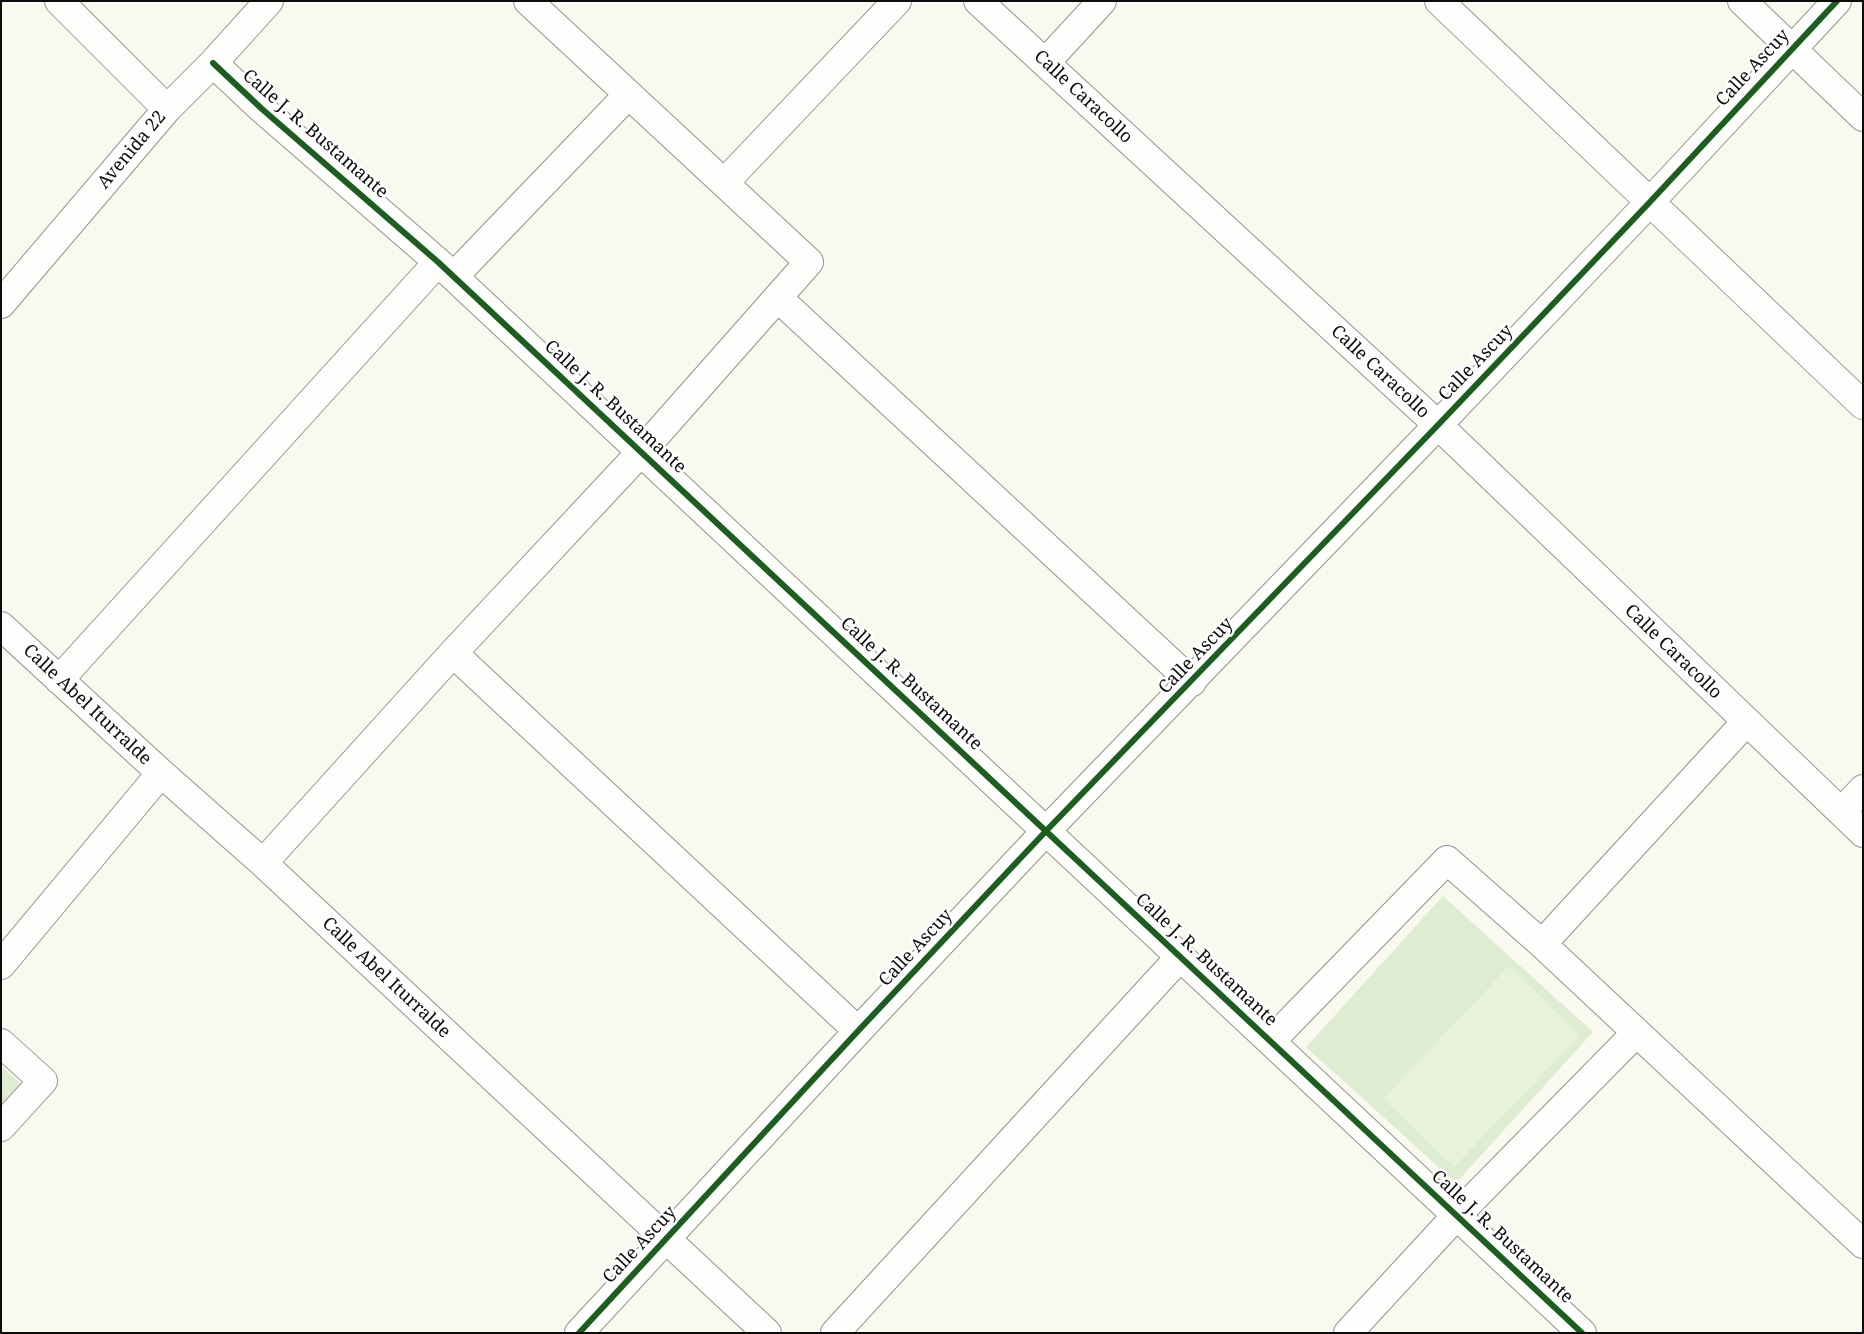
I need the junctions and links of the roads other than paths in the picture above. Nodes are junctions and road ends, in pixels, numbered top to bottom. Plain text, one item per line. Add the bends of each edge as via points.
1 (59, 1) edge
2 (269, 1) edge
3 (528, 1) edge
4 (897, 1) edge
5 (978, 1) edge
6 (1102, 1) edge
7 (1439, 1) edge
8 (1742, 1) edge
9 (1837, 1) edge
10 (1792, 48) junction
11 (1046, 62) junction
12 (213, 63) junction
13 (628, 95) junction
14 (167, 109) junction
15 (1863, 117) edge
16 (724, 184) junction
17 (1649, 203) junction
18 (446, 269) junction
19 (6, 290) edge
20 (778, 298) junction
21 (1863, 405) edge
22 (1438, 425) junction
23 (641, 452) junction
24 (1, 626) edge
25 (453, 653) junction
26 (59, 680) junction
27 (1192, 682) junction
28 (1746, 722) junction
29 (161, 773) junction
30 (1863, 789) edge
31 (1841, 812) junction
32 (1046, 831) junction
33 (1863, 833) edge
34 (263, 863) junction
35 (1542, 944) junction
36 (1180, 956) junction
37 (1, 966) edge
38 (858, 1031) junction
39 (1636, 1033) junction
40 (1271, 1041) junction
41 (1, 1043) edge
42 (1, 1127) edge
43 (1457, 1215) junction
44 (666, 1239) junction
45 (1863, 1244) edge
46 (579, 1333) edge
47 (767, 1333) edge
48 (835, 1333) edge
49 (1348, 1333) edge
50 (1582, 1333) edge

1 - 14 street
2 - 12 street, Avenida 22
3 - 13 street
4 - 16 street
5 - 11 street, Calle Caracollo
6 - 11 street
7 - 17 street
8 - 10 street
9 - 10 street, Calle Ascuy
10 - 15 street
10 - 17 street, Calle Ascuy
11 - 22 street, Calle Caracollo
12 - 14 street, Avenida 22
12 - 18 street, Calle J. R. Bustamante
13 - 16 street
13 - 18 street
14 - 19 street, Avenida 22
16 - 20 street via 809,262
17 - 21 street
17 - 22 street, Calle Ascuy
18 - 23 street, Calle J. R. Bustamante
18 - 26 street
20 - 23 street
20 - 27 street
22 - 27 street, Calle Ascuy
22 - 28 street, Calle Caracollo
23 - 25 street
23 - 32 street, Calle J. R. Bustamante
24 - 26 street, Calle Abel Iturralde
25 - 34 street
25 - 38 street
26 - 29 street, Calle Abel Iturralde
27 - 32 street, Calle Ascuy
28 - 31 street, Calle Caracollo
28 - 35 street
29 - 34 street, Calle Abel Iturralde
29 - 37 street
30 - 31 street
31 - 33 street, Calle Caracollo
32 - 36 street, Calle J. R. Bustamante
32 - 38 street, Calle Ascuy
34 - 44 street, Calle Abel Iturralde
35 - 39 street
35 - 40 street via 1447,860
36 - 40 street, Calle J. R. Bustamante
36 - 48 street
38 - 44 street, Calle Ascuy
39 - 43 street
39 - 45 street
40 - 43 street, Calle J. R. Bustamante
41 - 42 street via 43,1081
43 - 49 street
43 - 50 street, Calle J. R. Bustamante
44 - 46 street, Calle Ascuy
44 - 47 street, Calle Abel Iturralde

